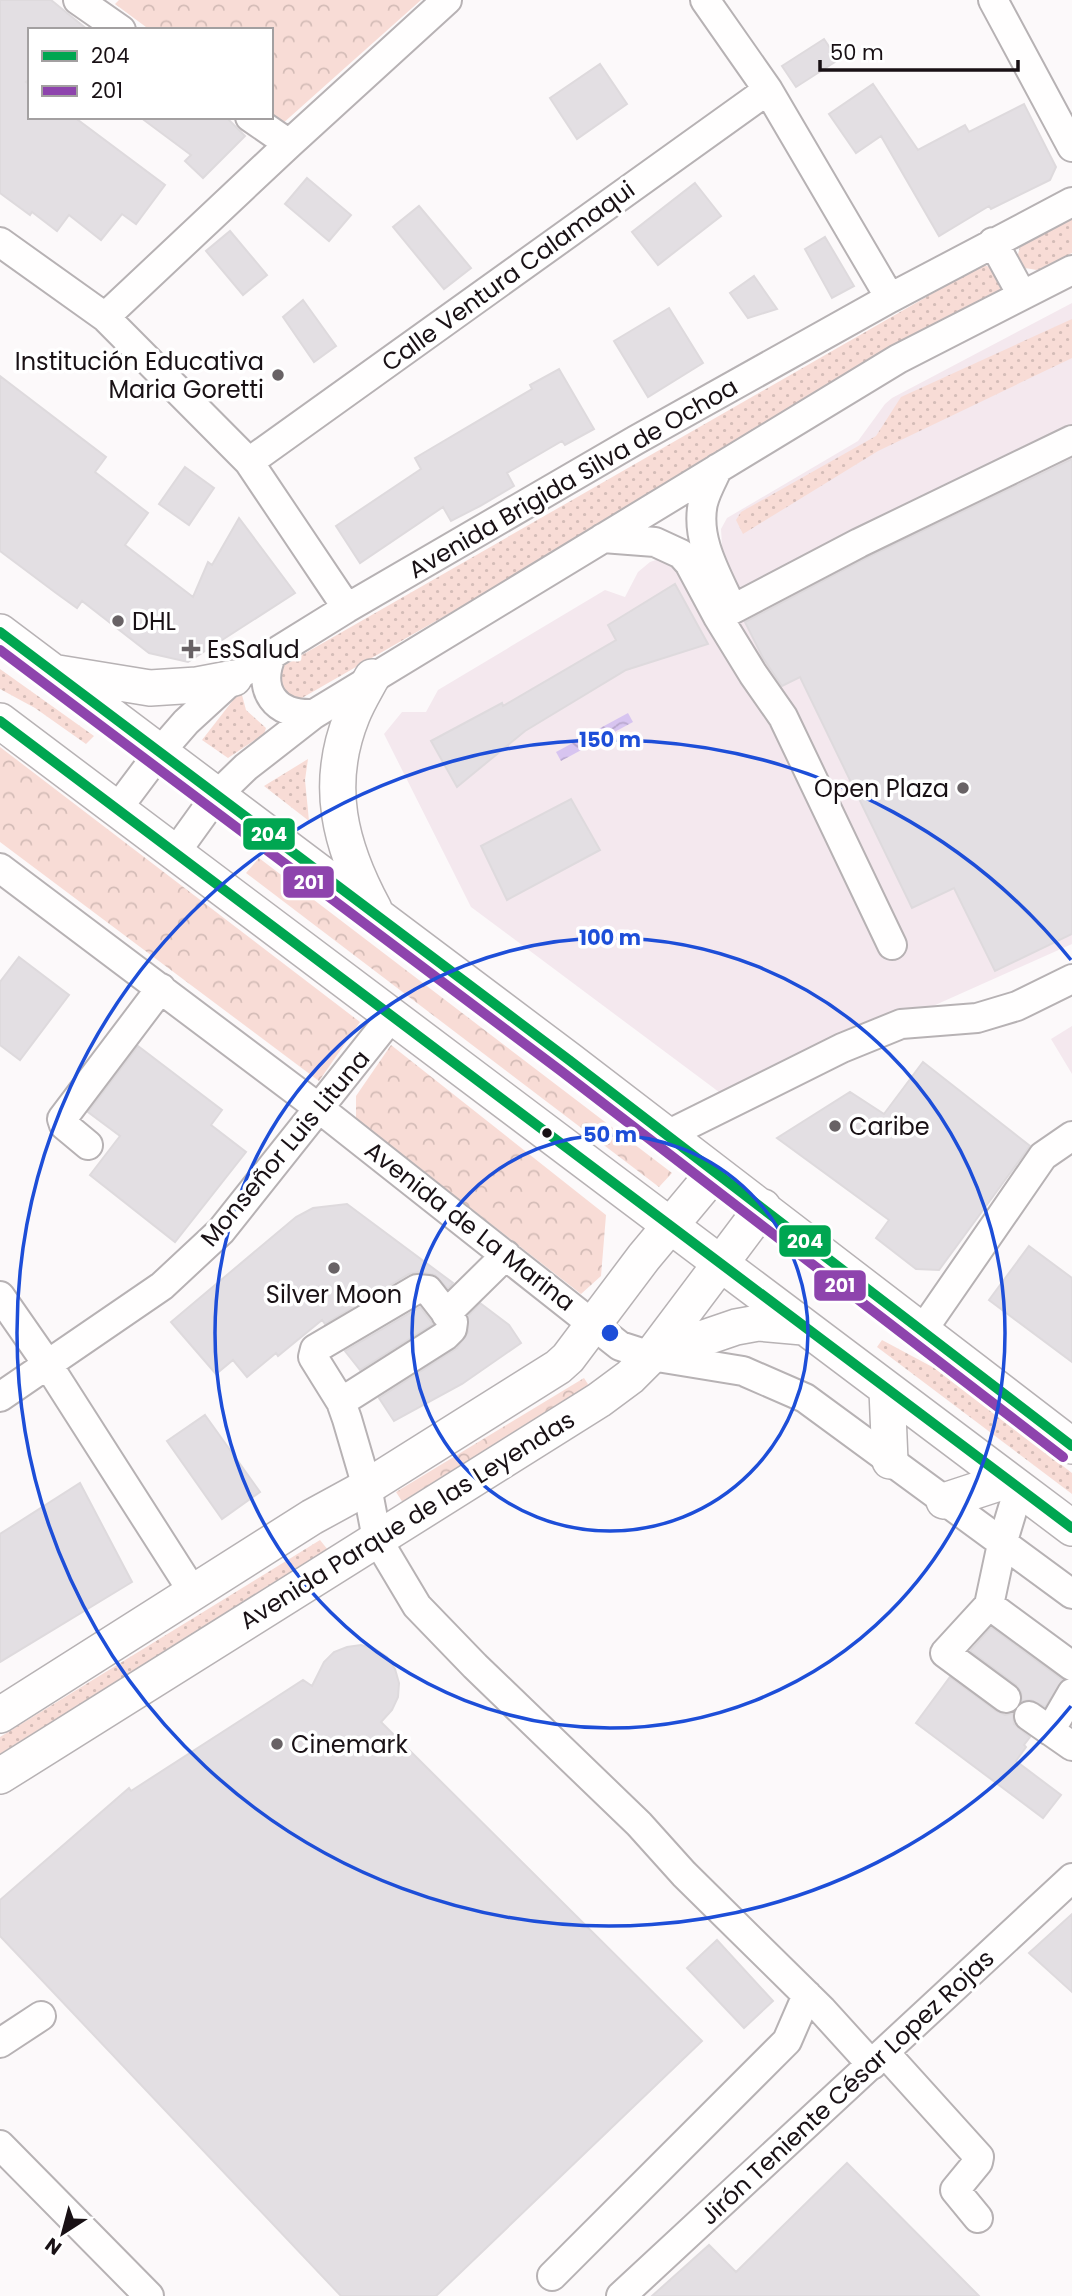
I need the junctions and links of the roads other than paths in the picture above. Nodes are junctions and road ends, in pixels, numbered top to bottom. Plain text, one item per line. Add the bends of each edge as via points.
1 (447, 0) edge
2 (705, 0) edge
3 (993, 0) edge
4 (87, 3) edge
5 (118, 28) edge
6 (768, 90) junction
7 (253, 119) edge
8 (289, 144) junction
9 (1072, 147) edge
10 (1072, 202) edge
11 (0, 242) edge
12 (993, 242) junction
13 (1072, 270) edge
14 (883, 286) junction
15 (1022, 295) junction
16 (105, 317) junction
17 (1072, 440) edge
18 (249, 462) junction
19 (718, 468) junction
20 (603, 537) junction
21 (346, 608) junction
22 (725, 613) junction
23 (0, 632) edge
24 (272, 654) junction
25 (52, 672) junction
26 (372, 677) junction
27 (234, 678) junction
28 (314, 714) junction
29 (0, 721) edge
30 (159, 753) junction
31 (216, 796) junction
32 (117, 809) junction
33 (175, 853) junction
34 (0, 868) edge
35 (379, 918) junction
36 (892, 945) dead end
37 (1072, 979) edge
38 (160, 988) junction
39 (392, 1016) junction
40 (320, 1109) junction
41 (667, 1135) junction
42 (1072, 1136) edge
43 (88, 1145) dead end
44 (715, 1172) junction
45 (630, 1195) junction
46 (762, 1207) junction
47 (670, 1226) junction
48 (506, 1255) junction
49 (719, 1265) junction
50 (0, 1296) edge
51 (446, 1314) junction
52 (594, 1324) junction
53 (803, 1327) junction
54 (922, 1331) junction
55 (652, 1356) junction
56 (48, 1365) junction
57 (887, 1390) junction
58 (0, 1397) edge
59 (341, 1402) junction
60 (1072, 1446) edge
61 (890, 1461) junction
62 (1013, 1484) junction
63 (367, 1487) junction
64 (944, 1501) junction
65 (1072, 1528) edge
66 (377, 1539) junction
67 (1002, 1544) junction
68 (193, 1592) junction
69 (1072, 1594) edge
70 (989, 1605) junction
71 (1072, 1666) edge
72 (1072, 1693) edge
73 (1006, 1698) dead end
74 (0, 1715) edge
75 (1051, 1731) edge
76 (0, 1776) edge
77 (1072, 1878) edge
78 (807, 1995) junction
79 (41, 2015) dead end
80 (0, 2043) edge
81 (878, 2059) junction
82 (0, 2145) edge
83 (978, 2218) dead end
84 (552, 2276) dead end
85 (149, 2296) edge
86 (621, 2296) edge

1 - 8 street
2 - 6 street
3 - 9 street
4 - 5 street
6 - 14 street
6 - 18 street, Calle Ventura Calamaqui
7 - 8 street
8 - 16 street
10 - 12 street, Avenida Brigida Silva de Ochoa
11 - 16 street
12 - 14 street, Avenida Brigida Silva de Ochoa
12 - 15 street
13 - 15 street
14 - 21 street, Avenida Brigida Silva de Ochoa via 636,440
15 - 19 street via 898,359
16 - 18 street
17 - 22 street
18 - 21 street
19 - 20 street
19 - 22 street via 704,500 701,530
20 - 22 street via 655,542 681,554
20 - 26 street
21 - 24 street, Avenida Brigida Silva de Ochoa
22 - 36 street via 783,717
23 - 25 main road
24 - 27 street, Avenida Brigida Silva de Ochoa
24 - 28 street via 266,669 272,699 298,715
25 - 27 main road via 150,688
25 - 30 main road
26 - 28 street
26 - 35 main road via 352,716 341,752 337,789 340,827 355,874
27 - 30 street, Avenida Brigida Silva de Ochoa
28 - 31 street
29 - 32 main road
30 - 31 main road
30 - 32 street, Avenida Brigida Silva de Ochoa
31 - 33 street
31 - 35 main road
32 - 33 main road
33 - 39 main road
34 - 38 street, Avenida de La Marina
35 - 41 main road
37 - 41 street via 1017,1006 977,1018 901,1024 842,1048
38 - 40 street, Avenida de La Marina
38 - 43 street via 62,1119
39 - 40 street, Monseñor Luis Lituna
39 - 45 main road
40 - 48 street, Avenida de La Marina
40 - 56 street, Monseñor Luis Lituna via 221,1231 162,1286
41 - 44 main road
42 - 54 street via 1043,1156
44 - 46 main road
44 - 47 main road, Avenida Parque de las Leyendas
45 - 47 main road
45 - 52 main road via 635,1230
46 - 49 main road, Avenida Parque de las Leyendas
46 - 54 main road
47 - 49 main road
47 - 52 main road, Avenida Parque de las Leyendas
48 - 51 street
48 - 52 street, Avenida de La Marina
49 - 53 main road
49 - 55 main road, Avenida Parque de las Leyendas
50 - 56 street
51 - 59 street via 453,1322 445,1336
51 - 59 street via 428,1290 417,1289 315,1349 313,1357
52 - 55 street, Avenida de La Marina via 620,1346
52 - 63 main road, Avenida Parque de las Leyendas via 558,1367
53 - 55 main road via 758,1323 736,1327
53 - 57 main road
54 - 60 main road
55 - 61 street, Avenida de La Marina via 743,1371 773,1383 805,1398
55 - 66 main road, Avenida Parque de las Leyendas via 599,1400
56 - 58 street, Monseñor Luis Lituna
56 - 68 street
57 - 61 main road
57 - 62 main road
59 - 63 street
61 - 64 street, Avenida de La Marina
62 - 64 main road
62 - 65 main road
62 - 67 street
63 - 66 street
63 - 68 main road, Avenida Parque de las Leyendas
64 - 67 street, Avenida de La Marina
66 - 76 main road, Avenida Parque de las Leyendas
66 - 78 street via 417,1606
67 - 69 street, Avenida de La Marina
67 - 70 street
68 - 74 main road, Avenida Parque de las Leyendas
70 - 71 street
70 - 73 street via 945,1653
72 - 75 street
77 - 81 street, Jirón Teniente César Lopez Rojas
78 - 81 street
78 - 84 street via 787,2041
79 - 80 street
81 - 83 street via 979,2157 954,2190
81 - 86 street, Jirón Teniente César Lopez Rojas
82 - 85 street

